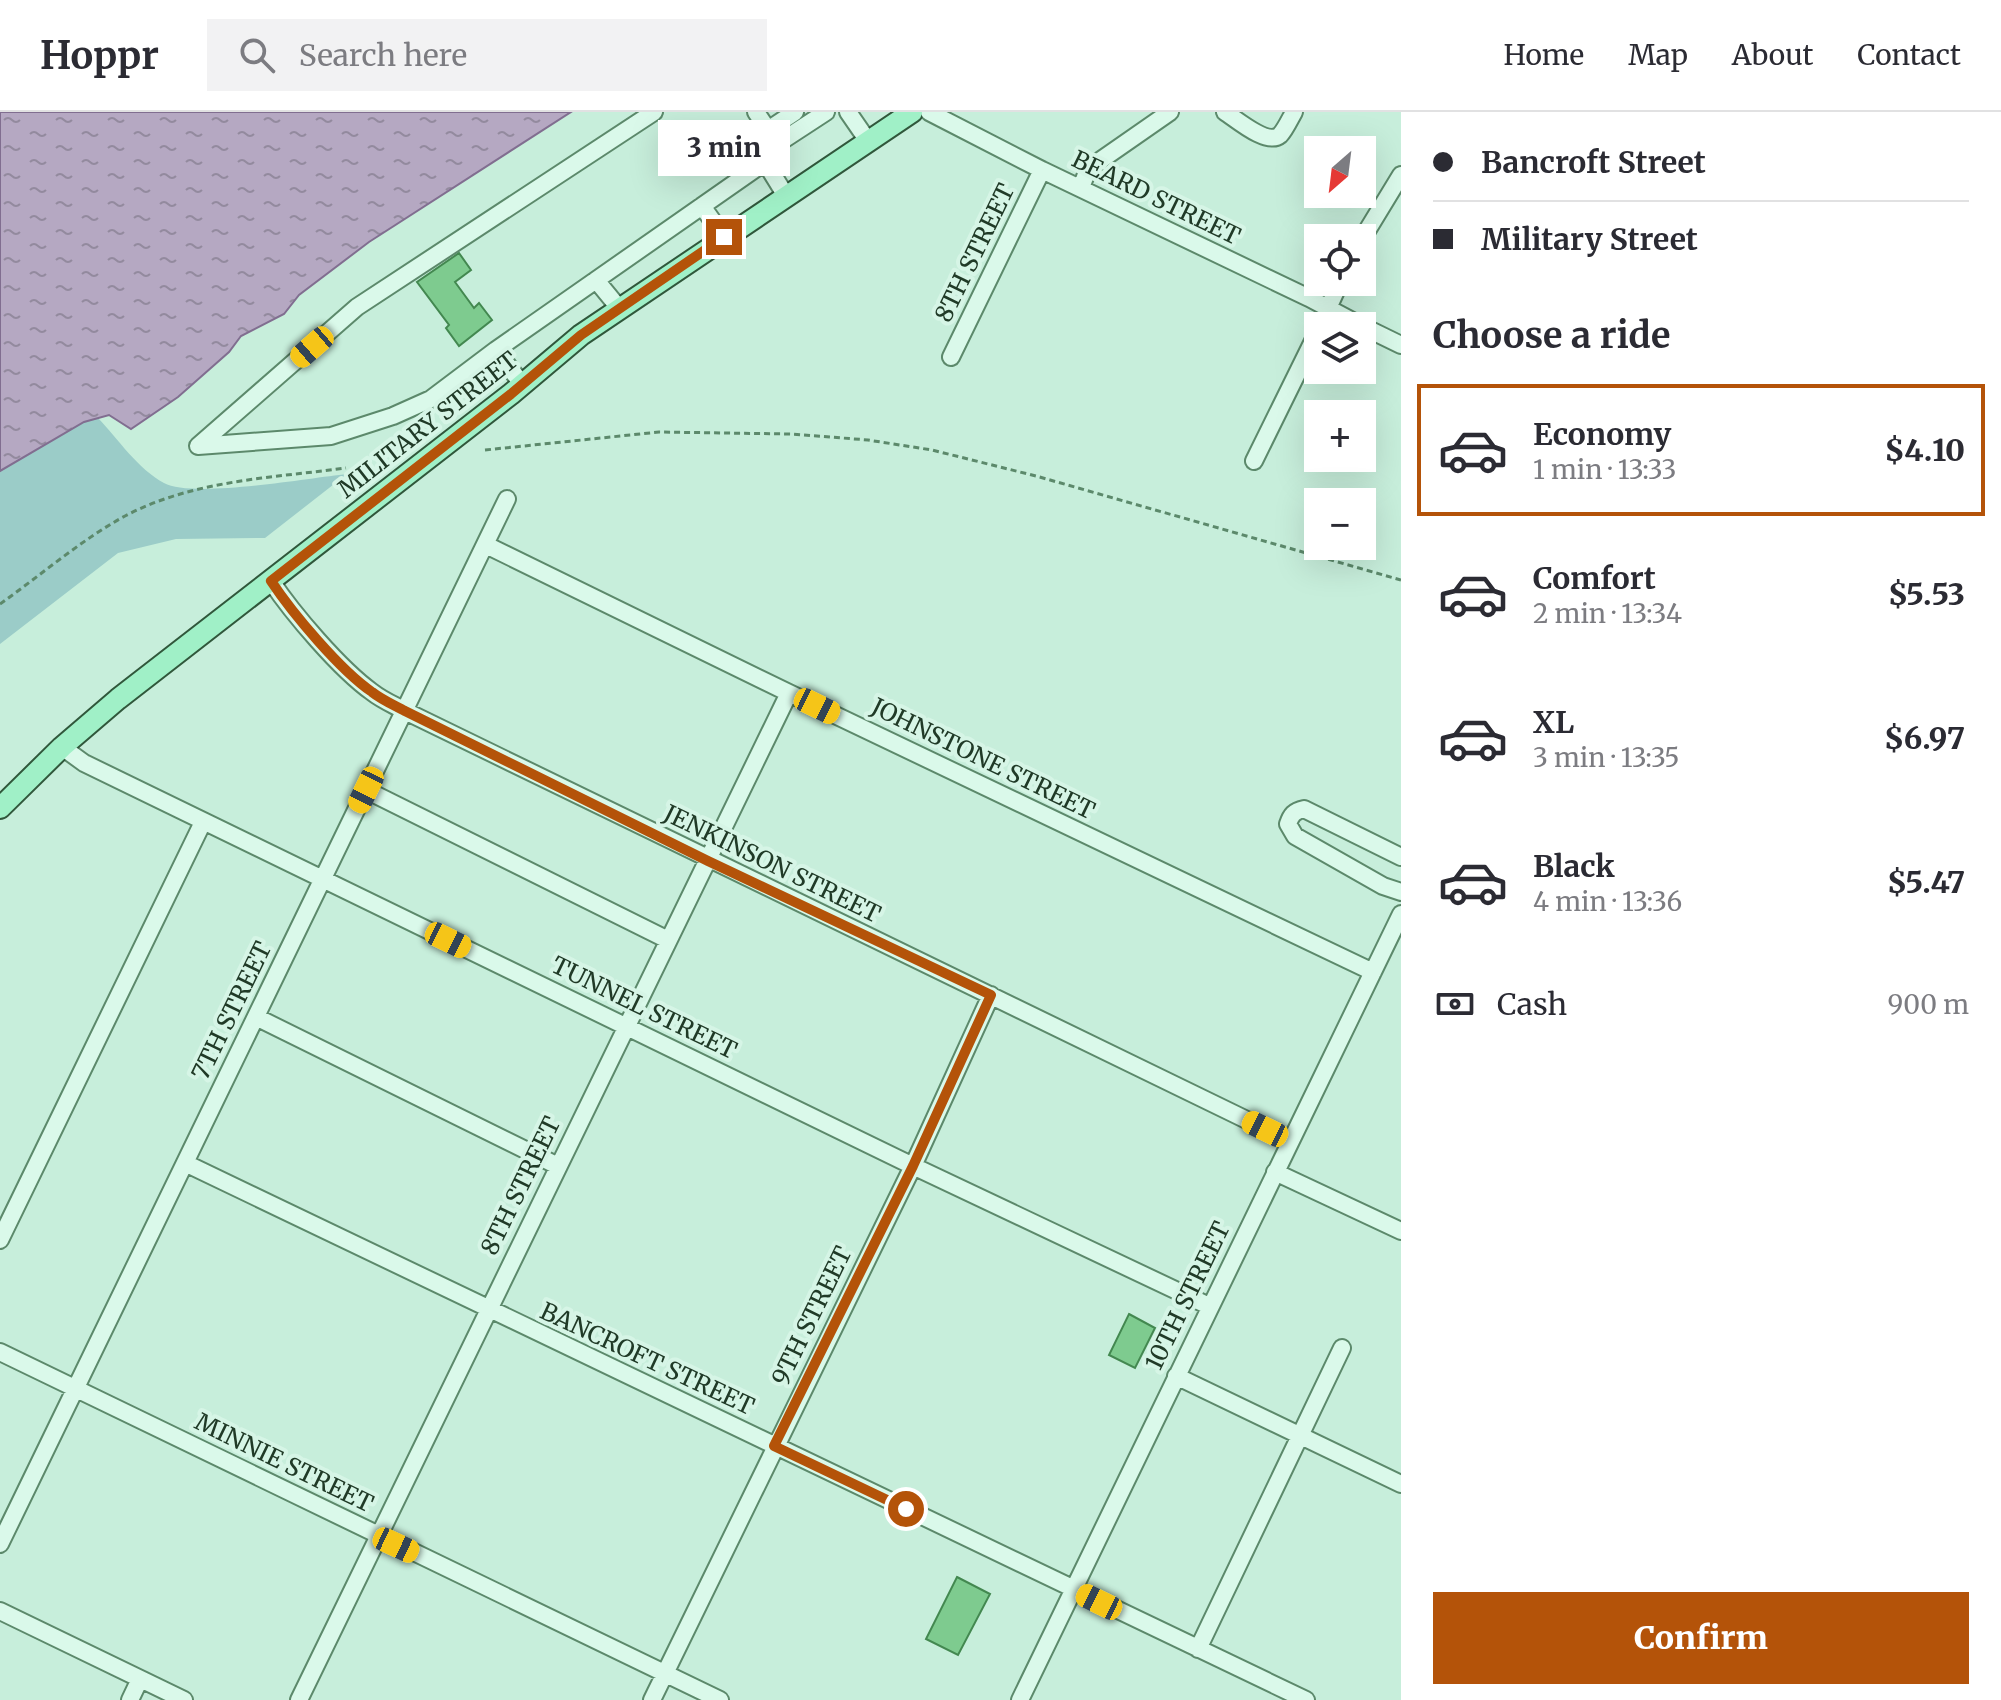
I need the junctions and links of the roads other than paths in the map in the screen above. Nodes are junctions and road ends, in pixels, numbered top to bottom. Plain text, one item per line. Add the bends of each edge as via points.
1 (654, 112) edge
2 (756, 112) edge
3 (795, 112) edge
4 (826, 112) edge
5 (848, 112) edge
6 (912, 112) edge
7 (929, 112) edge
8 (1170, 112) edge
9 (1225, 112) edge
10 (1294, 112) edge
11 (868, 141) junction
12 (765, 162) junction
13 (1042, 170) junction
14 (1401, 175) edge
15 (1081, 188) junction
16 (786, 196) junction
17 (702, 206) junction
18 (1371, 224) edge
19 (724, 237) junction
20 (596, 280) junction
21 (1333, 296) edge
22 (619, 308) junction
23 (1327, 308) junction
24 (1325, 312) edge
25 (1335, 312) edge
26 (1376, 333) edge
27 (1401, 345) edge
28 (496, 350) junction
29 (951, 357) dead end
30 (1304, 359) edge
31 (522, 384) junction
32 (1254, 461) dead end
33 (507, 499) dead end
34 (486, 545) junction
35 (271, 581) junction
36 (789, 693) junction
37 (405, 711) junction
38 (62, 747) junction
39 (366, 790) junction
40 (0, 808) edge
41 (203, 822) junction
42 (1401, 857) edge
43 (708, 861) junction
44 (322, 879) junction
45 (1401, 892) edge
46 (1401, 914) edge
47 (668, 940) junction
48 (1373, 972) junction
49 (991, 995) junction
50 (256, 1017) junction
51 (626, 1025) junction
52 (1290, 1141) junction
53 (185, 1163) junction
54 (558, 1166) junction
55 (913, 1166) junction
56 (1275, 1172) junction
57 (1401, 1231) edge
58 (0, 1240) edge
59 (1209, 1306) junction
60 (488, 1310) junction
61 (1342, 1348) dead end
62 (0, 1352) edge
63 (1176, 1376) junction
64 (76, 1389) junction
65 (1300, 1435) junction
66 (774, 1446) junction
67 (1401, 1484) edge
68 (378, 1536) junction
69 (0, 1544) edge
70 (1073, 1590) junction
71 (0, 1611) edge
72 (1198, 1649) junction
73 (665, 1674) junction
74 (140, 1679) junction
75 (130, 1700) edge
76 (184, 1700) edge
77 (299, 1700) edge
78 (652, 1700) edge
79 (720, 1700) edge
80 (1020, 1700) edge
81 (1306, 1700) edge

1 - 28 street via 357,307 198,446 331,436 431,399
2 - 3 street via 768,130
4 - 12 street via 777,144
5 - 11 street
6 - 11 main road, MILITARY STREET
7 - 13 street, BEARD STREET
8 - 15 street via 1088,169
9 - 10 street via 1272,138 1280,135
11 - 16 main road, MILITARY STREET
12 - 16 street
12 - 17 street
13 - 15 street, BEARD STREET
13 - 29 street, 8TH STREET
14 - 18 street
15 - 23 street, BEARD STREET
16 - 19 main road, MILITARY STREET
17 - 19 street
17 - 20 street
19 - 22 main road, MILITARY STREET
20 - 22 street
20 - 28 street
21 - 23 street
22 - 31 main road, MILITARY STREET
23 - 24 street
23 - 25 street, BEARD STREET
26 - 27 street, BEARD STREET
28 - 31 street
30 - 32 street
31 - 35 main road, MILITARY STREET
33 - 34 street, 7TH STREET
34 - 36 street, JOHNSTONE STREET
34 - 37 street, 7TH STREET
35 - 37 street, JENKINSON STREET via 355,678
35 - 38 main road, MILITARY STREET
36 - 43 street, 8TH STREET
36 - 48 street, JOHNSTONE STREET
37 - 39 street, 7TH STREET
37 - 43 street, JENKINSON STREET
38 - 40 main road, MILITARY STREET
38 - 41 street, TUNNEL STREET
39 - 44 street, 7TH STREET
39 - 47 street
41 - 44 street, TUNNEL STREET
41 - 58 street
42 - 45 street via 1304,809 1296,810 1288,824 1295,836
43 - 47 street, 8TH STREET
43 - 49 street, JENKINSON STREET
44 - 50 street, 7TH STREET
44 - 51 street, TUNNEL STREET
46 - 48 street, 10TH STREET
47 - 51 street, 8TH STREET
48 - 52 street, 10TH STREET
49 - 52 street, JENKINSON STREET
49 - 55 street, 9TH STREET
50 - 53 street, 7TH STREET
50 - 54 street
51 - 54 street, 8TH STREET
51 - 55 street, TUNNEL STREET
52 - 56 street, 10TH STREET
53 - 60 street, BANCROFT STREET
53 - 64 street, 7TH STREET
54 - 60 street, 8TH STREET
55 - 59 street, TUNNEL STREET
55 - 66 street, 9TH STREET
56 - 57 street
56 - 59 street, 10TH STREET
59 - 63 street, 10TH STREET
60 - 66 street, BANCROFT STREET
60 - 68 street, 8TH STREET
61 - 65 street
62 - 64 street, MINNIE STREET
63 - 65 street
63 - 70 street, 10TH STREET
64 - 68 street, MINNIE STREET
64 - 69 street, 7TH STREET
65 - 67 street
65 - 72 street
66 - 70 street, BANCROFT STREET
66 - 73 street, 9TH STREET
68 - 73 street, MINNIE STREET
68 - 77 street, 8TH STREET
70 - 72 street, BANCROFT STREET
70 - 80 street, 10TH STREET
71 - 74 street
72 - 81 street, BANCROFT STREET
73 - 78 street, 9TH STREET
73 - 79 street, MINNIE STREET
74 - 75 street
74 - 76 street

